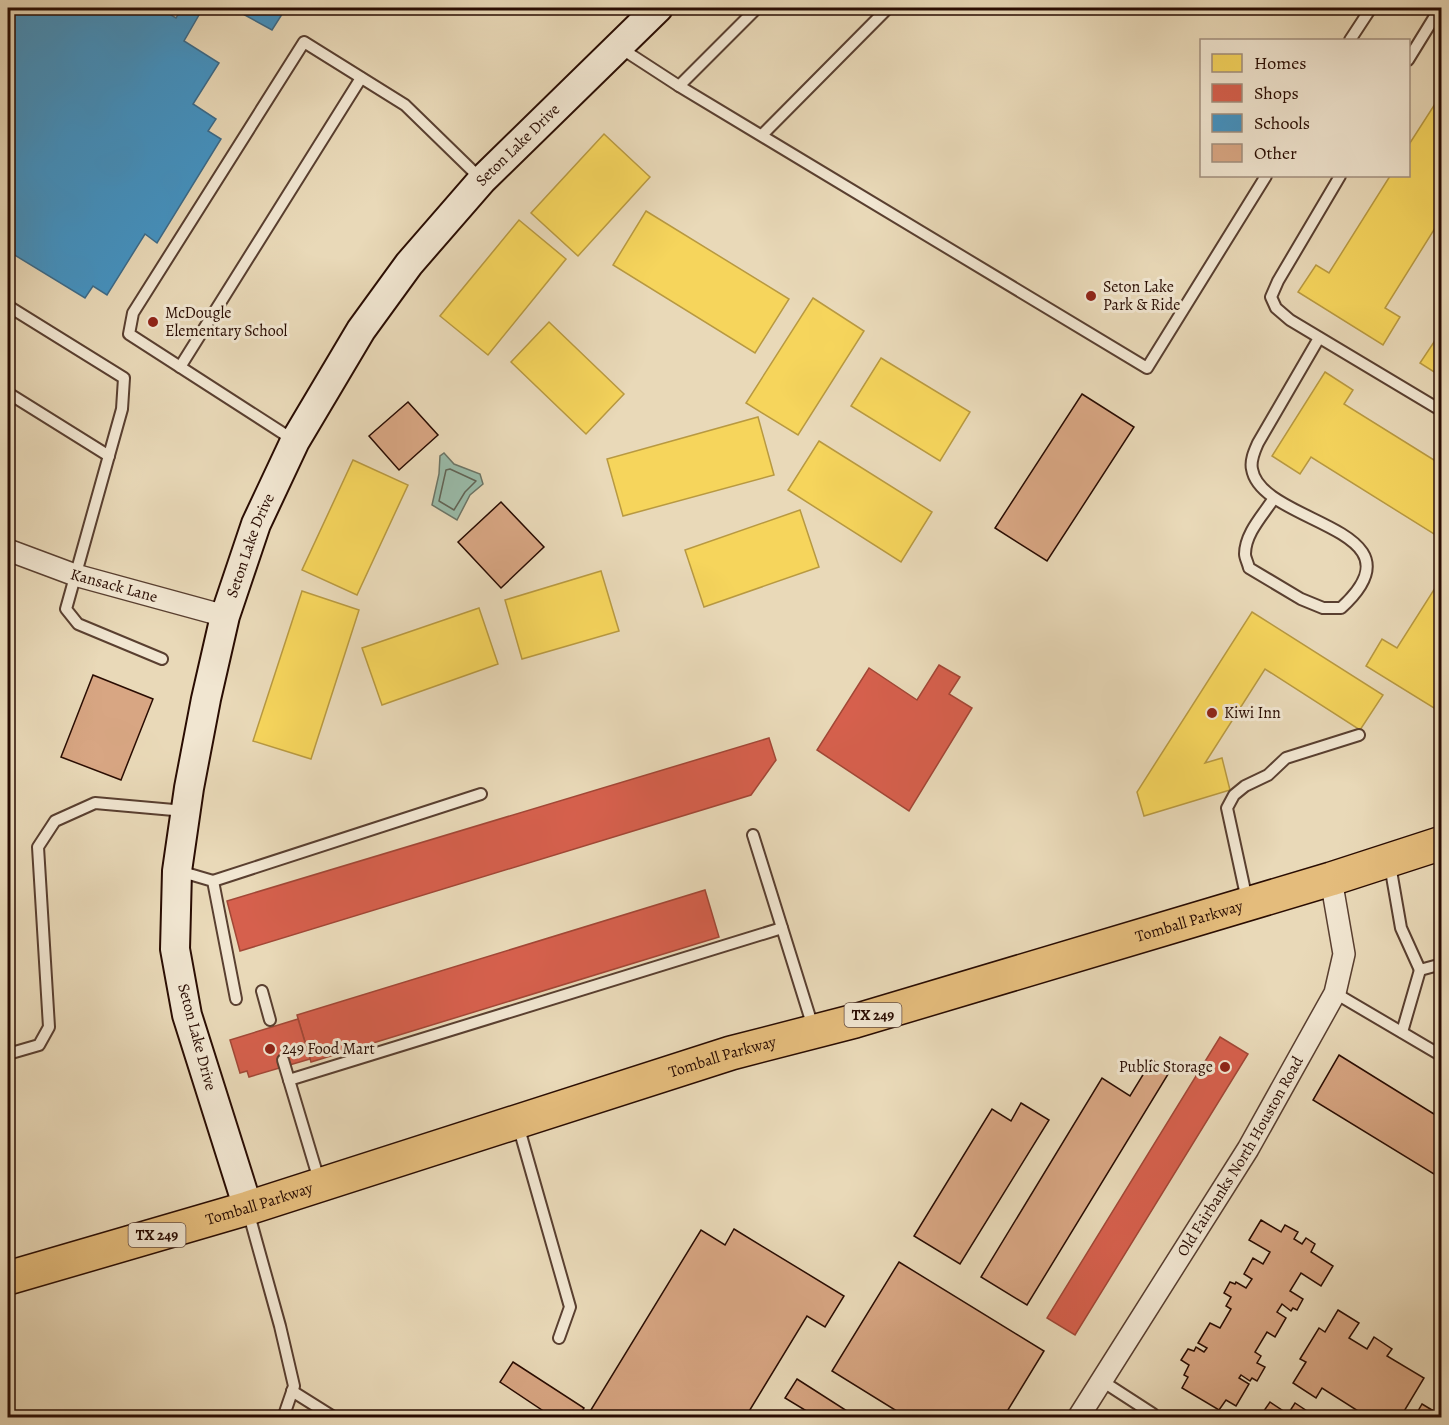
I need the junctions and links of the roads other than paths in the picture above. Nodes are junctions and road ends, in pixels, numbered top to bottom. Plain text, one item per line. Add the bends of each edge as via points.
1 (658, 8) edge
2 (757, 8) edge
3 (888, 8) edge
4 (1371, 8) edge
5 (1440, 10) edge
6 (1351, 39) edge
7 (619, 46) junction
8 (1410, 57) edge
9 (361, 78) junction
10 (679, 86) junction
11 (762, 135) junction
12 (1265, 177) edge
13 (1340, 177) edge
14 (482, 180) junction
15 (8, 306) edge
16 (1319, 338) junction
17 (180, 367) junction
18 (8, 393) edge
19 (1442, 411) edge
20 (295, 441) junction
21 (109, 456) junction
22 (1274, 498) junction
23 (8, 550) edge
24 (75, 575) junction
25 (225, 616) junction
26 (162, 659) dead end
27 (1359, 735) dead end
28 (482, 794) dead end
29 (186, 811) junction
30 (753, 835) dead end
31 (1442, 843) edge
32 (1389, 861) junction
33 (177, 871) junction
34 (1331, 879) junction
35 (213, 880) junction
36 (1248, 903) junction
37 (782, 928) junction
38 (1442, 963) edge
39 (1420, 970) junction
40 (262, 991) dead end
41 (1335, 993) junction
42 (236, 999) dead end
43 (270, 1020) dead end
44 (814, 1032) junction
45 (1402, 1032) junction
46 (8, 1054) edge
47 (1442, 1056) edge
48 (283, 1060) dead end
49 (289, 1080) junction
50 (518, 1122) junction
51 (321, 1185) junction
52 (248, 1208) junction
53 (8, 1278) edge
54 (559, 1338) dead end
55 (1102, 1381) junction
56 (292, 1391) junction
57 (283, 1418) edge
58 (335, 1418) edge
59 (1078, 1418) edge
60 (1156, 1418) edge

1 - 7 street, Seton Lake Drive
2 - 10 lane
3 - 11 lane
4 - 6 lane
5 - 8 lane
7 - 10 lane
7 - 14 street, Seton Lake Drive
9 - 14 lane via 405,105
9 - 17 lane
9 - 17 lane via 304,42 133,313 129,334
10 - 11 lane
11 - 12 lane via 1147,368
13 - 16 lane via 1271,297 1276,308 1290,320
14 - 20 street, Seton Lake Drive via 409,264 361,330
15 - 21 lane via 124,378 122,409
16 - 19 lane
16 - 22 lane via 1253,456 1252,470
17 - 20 lane
18 - 21 lane
20 - 25 street, Seton Lake Drive via 256,525
21 - 24 lane
22 - 22 lane via 1361,548 1367,562 1366,578 1341,608 1323,608 1301,599 1249,568 1247,544
23 - 24 street, Kansack Lane
24 - 25 street, Kansack Lane
24 - 26 lane via 66,609 78,624
25 - 29 street, Seton Lake Drive
27 - 36 lane via 1286,758 1229,802 1227,808
28 - 35 lane
29 - 33 street, Seton Lake Drive
29 - 46 lane via 95,803 55,821 38,847 49,1027 39,1045
30 - 37 lane
31 - 32 main road, Tomball Parkway / TX 249
32 - 34 main road, Tomball Parkway / TX 249
32 - 39 lane via 1401,928
33 - 35 lane
33 - 52 street, Seton Lake Drive via 175,948 187,1015
34 - 36 main road, Tomball Parkway / TX 249
34 - 41 street, Old Fairbanks North Houston Road via 1344,954
35 - 42 lane
36 - 44 main road, Tomball Parkway / TX 249
37 - 44 lane
37 - 49 lane
38 - 39 lane
39 - 45 lane
40 - 43 lane
41 - 45 lane
41 - 55 street, Old Fairbanks North Houston Road via 1248,1149
44 - 50 main road, Tomball Parkway / TX 249 via 731,1053
45 - 47 lane
48 - 49 lane
49 - 51 lane
50 - 51 main road, Tomball Parkway / TX 249
50 - 54 lane via 570,1307
51 - 52 main road, Tomball Parkway / TX 249
52 - 53 main road, Tomball Parkway / TX 249
52 - 56 lane via 280,1326
55 - 59 street, Old Fairbanks North Houston Road
55 - 60 lane
56 - 57 lane
56 - 58 lane

